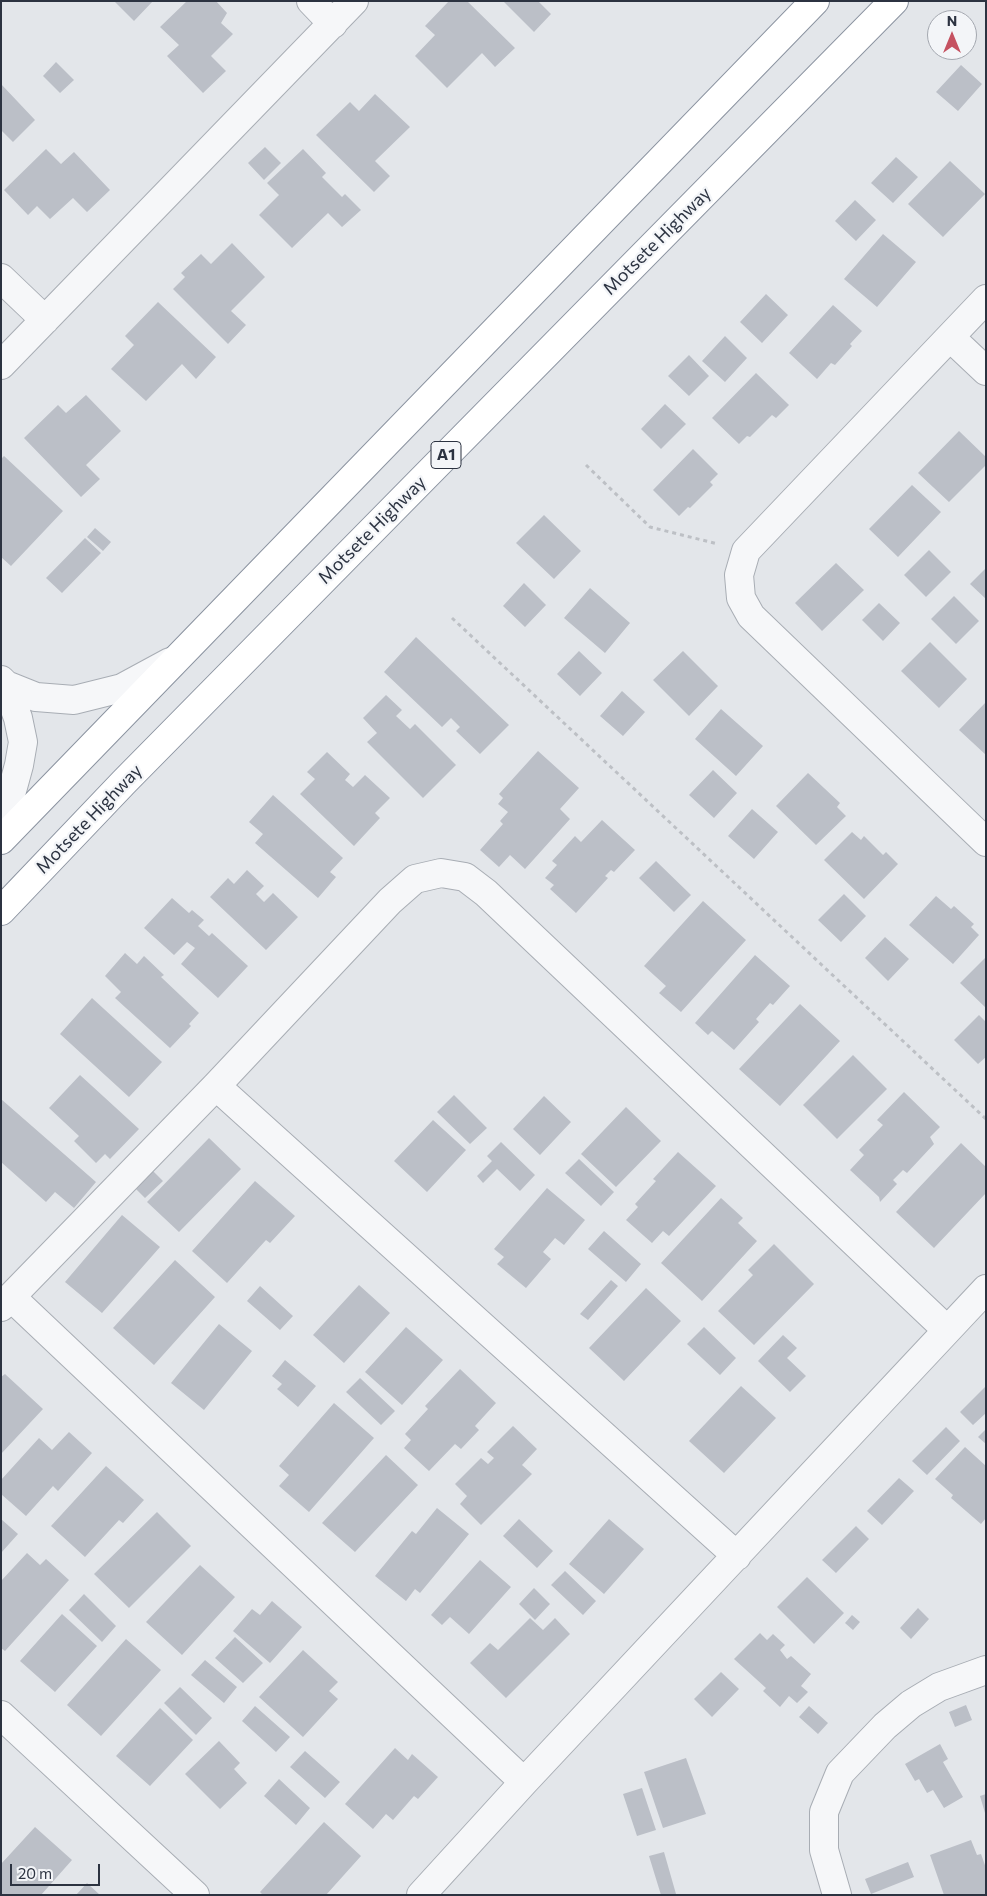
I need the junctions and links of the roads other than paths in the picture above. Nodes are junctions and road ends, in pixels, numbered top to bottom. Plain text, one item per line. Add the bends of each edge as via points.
1 (311, 1) edge
2 (354, 1) edge
3 (815, 1) edge
4 (894, 1) edge
5 (333, 24) junction
6 (1, 278) edge
7 (986, 300) edge
8 (45, 320) junction
9 (951, 338) junction
10 (1, 365) edge
11 (986, 371) edge
12 (176, 659) junction
13 (4, 683) edge
14 (1, 817) edge
15 (1, 840) edge
16 (986, 842) edge
17 (1, 912) edge
18 (216, 1086) junction
19 (986, 1289) edge
20 (6, 1302) edge
21 (947, 1330) junction
22 (737, 1556) junction
23 (986, 1670) edge
24 (1, 1715) edge
25 (524, 1782) junction
26 (423, 1894) edge
27 (195, 1895) edge
28 (837, 1895) edge

1 - 5 street
2 - 5 street
3 - 12 highway
4 - 17 highway, Motsete Highway / A1 via 124,782
5 - 8 street
6 - 8 street
7 - 9 street
8 - 10 street
9 - 11 street
9 - 16 street via 746,551 739,575 740,598 750,616
12 - 13 street via 122,688 74,700 36,697
12 - 15 highway
13 - 14 street via 18,718 23,742 10,798
18 - 20 street
18 - 21 street via 390,901 416,879 441,873 465,877 486,893
18 - 22 street
19 - 21 street
20 - 25 street
21 - 22 street
22 - 25 street
23 - 28 street via 939,1687 911,1704 885,1726 840,1774 824,1812 824,1850
24 - 27 street
25 - 26 street

